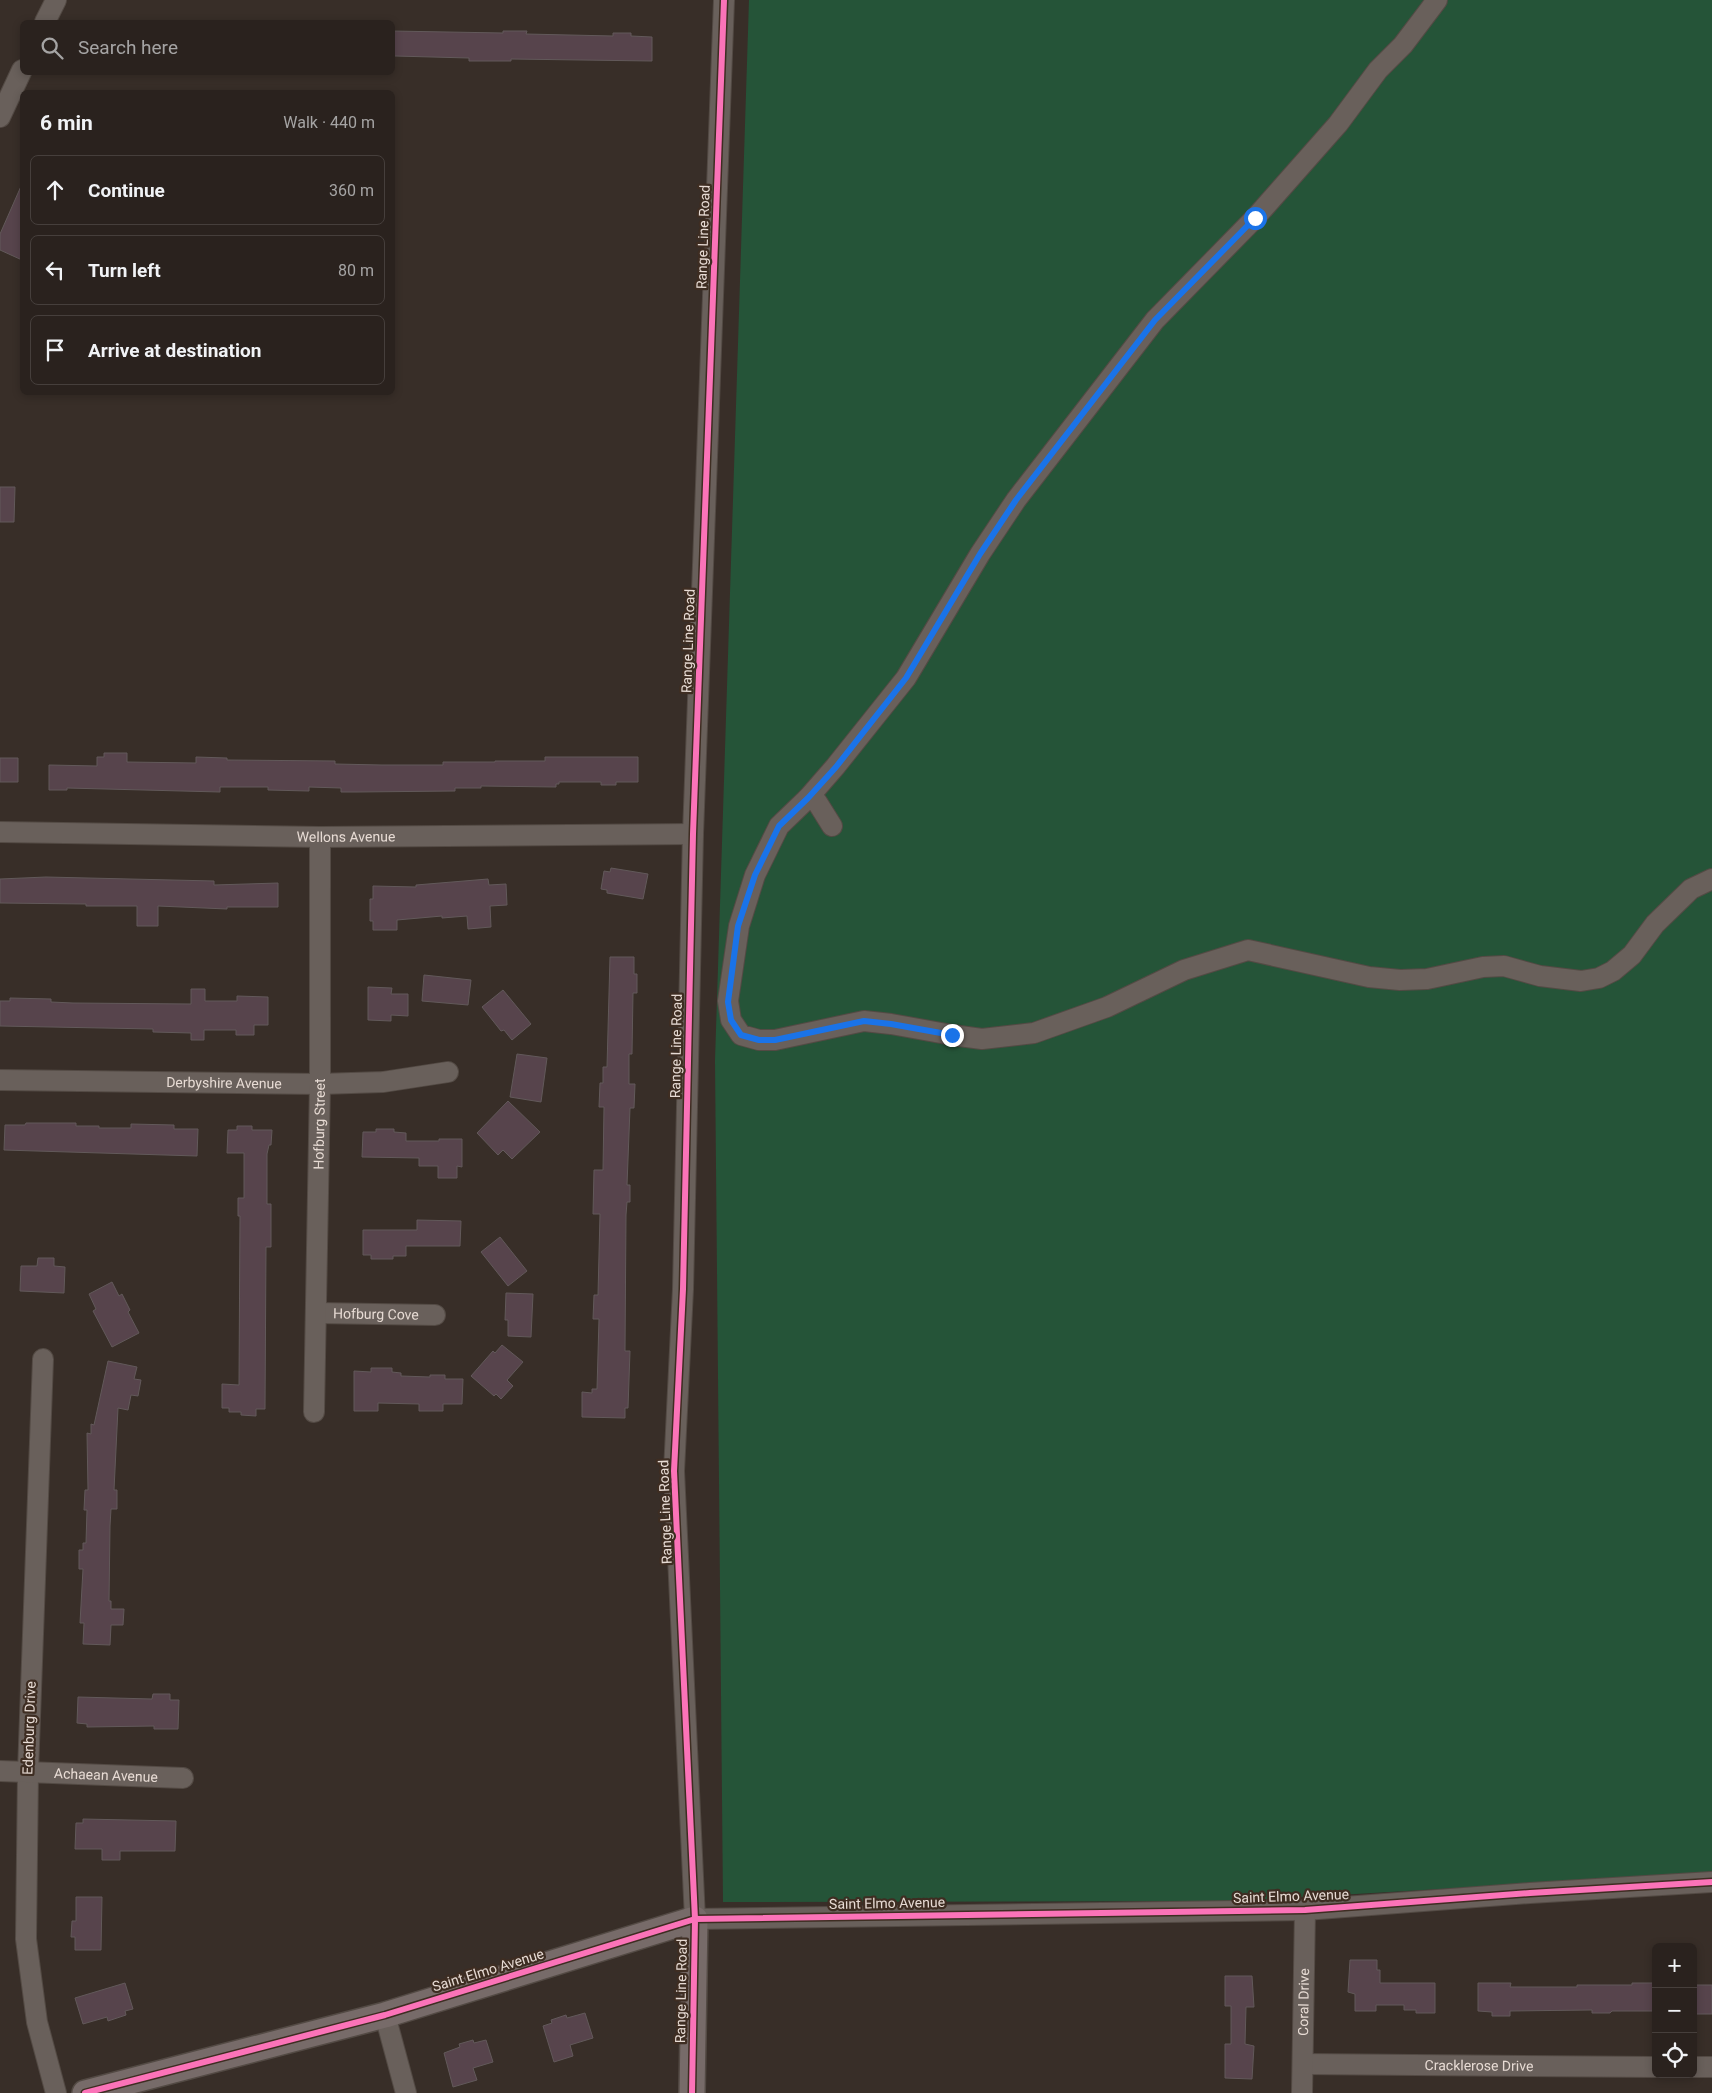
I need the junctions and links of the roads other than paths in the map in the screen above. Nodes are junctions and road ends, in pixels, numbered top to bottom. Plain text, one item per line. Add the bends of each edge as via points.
1 (56, 0) edge
2 (724, 0) edge
3 (1437, 0) edge
4 (46, 20) edge
5 (20, 74) edge
6 (0, 117) edge
7 (808, 798) junction
8 (832, 826) dead end
9 (0, 832) edge
10 (693, 834) junction
11 (320, 837) junction
12 (1712, 879) edge
13 (448, 1072) dead end
14 (0, 1080) edge
15 (320, 1084) junction
16 (317, 1313) junction
17 (435, 1315) dead end
18 (43, 1359) dead end
19 (314, 1412) dead end
20 (0, 1771) edge
21 (28, 1772) junction
22 (183, 1778) dead end
23 (1712, 1882) edge
24 (1305, 1910) junction
25 (695, 1919) junction
26 (385, 2015) junction
27 (1303, 2064) junction
28 (1652, 2067) edge
29 (1697, 2067) edge
30 (1712, 2067) edge
31 (137, 2087) edge
32 (56, 2093) edge
33 (86, 2093) edge
34 (406, 2093) edge
35 (692, 2093) edge
36 (1302, 2093) edge

1 - 4 street
2 - 10 street, Range Line Road
3 - 7 street via 1338,124 1255,218 1155,320 1016,500 906,678
5 - 6 street
7 - 8 street via 817,802
7 - 12 street via 779,826 755,875 738,926 728,1002 731,1020 741,1035 759,1040 775,1040 864,1021 982,1039 1034,1033 1107,1007 1184,970 1248,950 1369,977 1400,980 1427,979 1483,966 1504,966 1540,976 1581,981 1599,978 1632,955 1656,924 1691,889
9 - 11 street, Wellons Avenue
10 - 11 street, Wellons Avenue
10 - 25 street, Range Line Road via 682,1289 674,1471
11 - 15 street, Hofburg Street
13 - 15 street, Derbyshire Avenue via 383,1082
14 - 15 street, Derbyshire Avenue
15 - 16 street, Hofburg Street
16 - 17 street, Hofburg Cove
16 - 19 street, Hofburg Street
18 - 21 street, Edenburg Drive
20 - 21 street, Achaean Avenue
21 - 22 street, Achaean Avenue
21 - 32 street, Edenburg Drive via 26,1939 37,2022
23 - 24 street, Saint Elmo Avenue
24 - 25 street, Saint Elmo Avenue
24 - 27 street, Coral Drive
25 - 26 main road, Saint Elmo Avenue
25 - 35 main road, Range Line Road
26 - 31 main road, Saint Elmo Avenue
26 - 34 street
27 - 28 street, Cracklerose Drive
27 - 36 street, Coral Drive
29 - 30 street
31 - 33 main road, Saint Elmo Avenue

